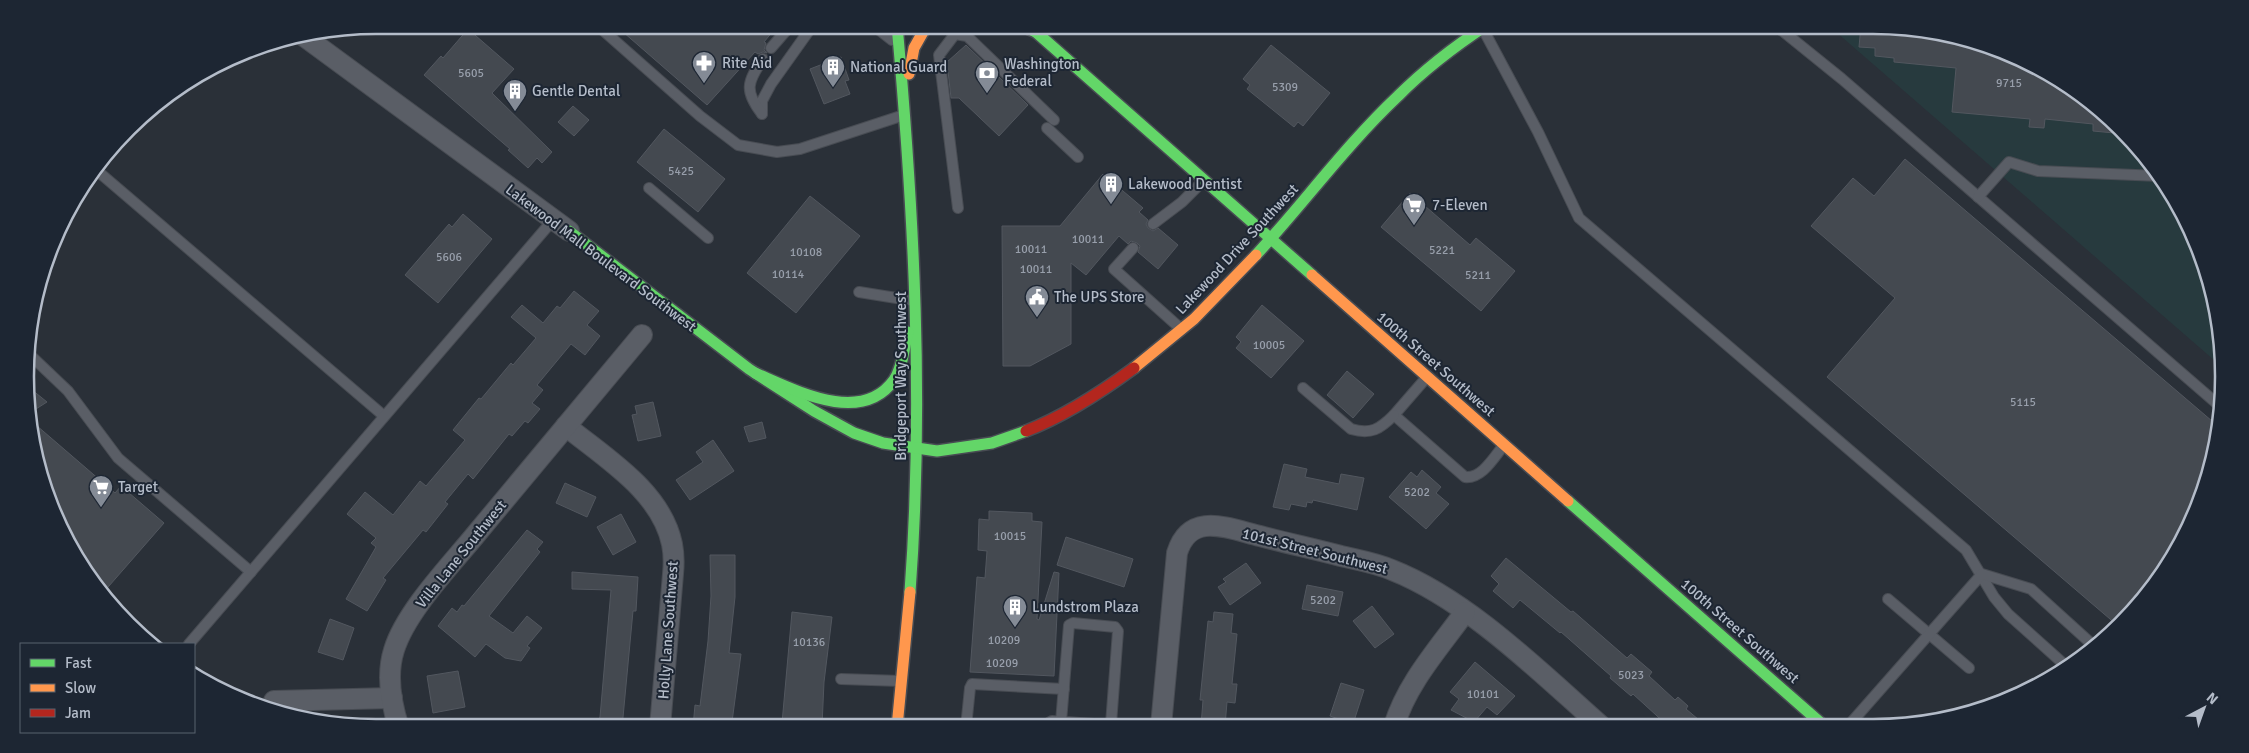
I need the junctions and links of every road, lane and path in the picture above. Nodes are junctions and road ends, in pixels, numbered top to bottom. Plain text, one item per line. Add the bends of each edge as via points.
1 (607, 34) edge
2 (783, 34) edge
3 (807, 34) edge
4 (885, 34) edge
5 (898, 34) edge
6 (920, 34) edge
7 (1043, 34) edge
8 (1473, 34) edge
9 (1488, 34) edge
10 (1786, 34) edge
11 (309, 40) edge
12 (771, 48) dead end
13 (899, 49) junction
14 (763, 59) dead end
15 (905, 115) junction
16 (1054, 120) dead end
17 (1047, 128) dead end
18 (1078, 157) dead end
19 (101, 174) edge
20 (2149, 176) edge
21 (1204, 180) junction
22 (648, 188) dead end
23 (1978, 197) junction
24 (958, 208) dead end
25 (1153, 224) dead end
26 (561, 225) junction
27 (708, 238) dead end
28 (1271, 238) junction
29 (1133, 248) dead end
30 (859, 292) dead end
31 (916, 302) junction
32 (1182, 330) junction
33 (642, 334) dead end
34 (34, 358) edge
35 (755, 373) junction
36 (1428, 376) junction
37 (1303, 388) dead end
38 (2215, 402) edge
39 (1394, 415) junction
40 (384, 416) junction
41 (566, 426) junction
42 (1504, 444) junction
43 (917, 450) junction
44 (251, 572) junction
45 (1982, 574) junction
46 (1888, 599) dead end
47 (1464, 612) junction
48 (1929, 634) junction
49 (2089, 641) edge
50 (190, 643) edge
51 (2061, 662) edge
52 (1969, 668) dead end
53 (841, 679) dead end
54 (902, 681) junction
55 (1064, 689) junction
56 (392, 698) junction
57 (274, 701) dead end
58 (397, 719) edge
59 (661, 719) edge
60 (898, 719) edge
61 (967, 719) edge
62 (1061, 719) edge
63 (1110, 719) edge
64 (1162, 719) edge
65 (1396, 719) edge
66 (1593, 719) edge
67 (1816, 719) edge
68 (1854, 719) edge

1 - 15 lane via 738,145 777,152 800,149
2 - 12 lane
3 - 14 lane via 771,84 762,102 762,114 752,100 748,84
4 - 13 lane
5 - 13 main road, Bridgeport Way Southwest
6 - 15 main road via 913,47
7 - 21 main road, 100th Street Southwest
8 - 28 main road, Lakewood Drive Southwest via 1440,58 1374,118
9 - 45 lane via 1579,218 1966,550
10 - 23 lane
11 - 26 street, Lakewood Mall Boulevard Southwest
13 - 15 main road, Bridgeport Way Southwest
15 - 31 main road, Bridgeport Way Southwest
16 - 24 lane via 974,41 955,34 939,55
17 - 18 lane
19 - 40 lane
20 - 23 lane via 2038,171 2009,162
21 - 25 lane
21 - 28 main road, 100th Street Southwest
22 - 27 lane
23 - 38 lane
26 - 35 main road, Lakewood Mall Boulevard Southwest
26 - 40 lane
28 - 32 main road, Lakewood Drive Southwest via 1220,295
28 - 36 main road, 100th Street Southwest
29 - 32 lane via 1114,269
30 - 31 lane
31 - 35 main road via 894,379 873,398 834,402 810,396
31 - 43 main road, Bridgeport Way Southwest
32 - 43 main road, Lakewood Drive Southwest via 1126,376 1036,428 971,449
33 - 41 street, Villa Lane Southwest
34 - 44 lane via 54,375 118,458
35 - 43 main road, Lakewood Mall Boulevard Southwest via 844,427 883,443
36 - 39 lane
36 - 42 main road, 100th Street Southwest
37 - 39 lane via 1351,429 1360,432 1373,432
39 - 42 lane via 1465,477 1479,475
40 - 44 lane
41 - 56 street, Villa Lane Southwest via 410,618 398,639 392,660
41 - 59 street, Holly Lane Southwest via 647,496 670,536 674,552 673,574
42 - 67 main road, 100th Street Southwest
43 - 54 main road, Bridgeport Way Southwest via 910,598
44 - 50 lane
45 - 48 lane
45 - 49 lane via 2030,588
45 - 51 lane via 2008,614
46 - 48 lane
47 - 64 street, 101st Street Southwest via 1418,582 1377,565 1230,529 1203,526 1189,532 1181,542 1176,560
47 - 65 street via 1403,700
47 - 66 street, 101st Street Southwest
48 - 52 lane
48 - 68 lane
53 - 54 lane
54 - 60 main road, Bridgeport Way Southwest
55 - 61 lane via 972,684
55 - 62 lane
55 - 63 lane via 1069,625 1117,628
56 - 57 street
56 - 58 street, Villa Lane Southwest

